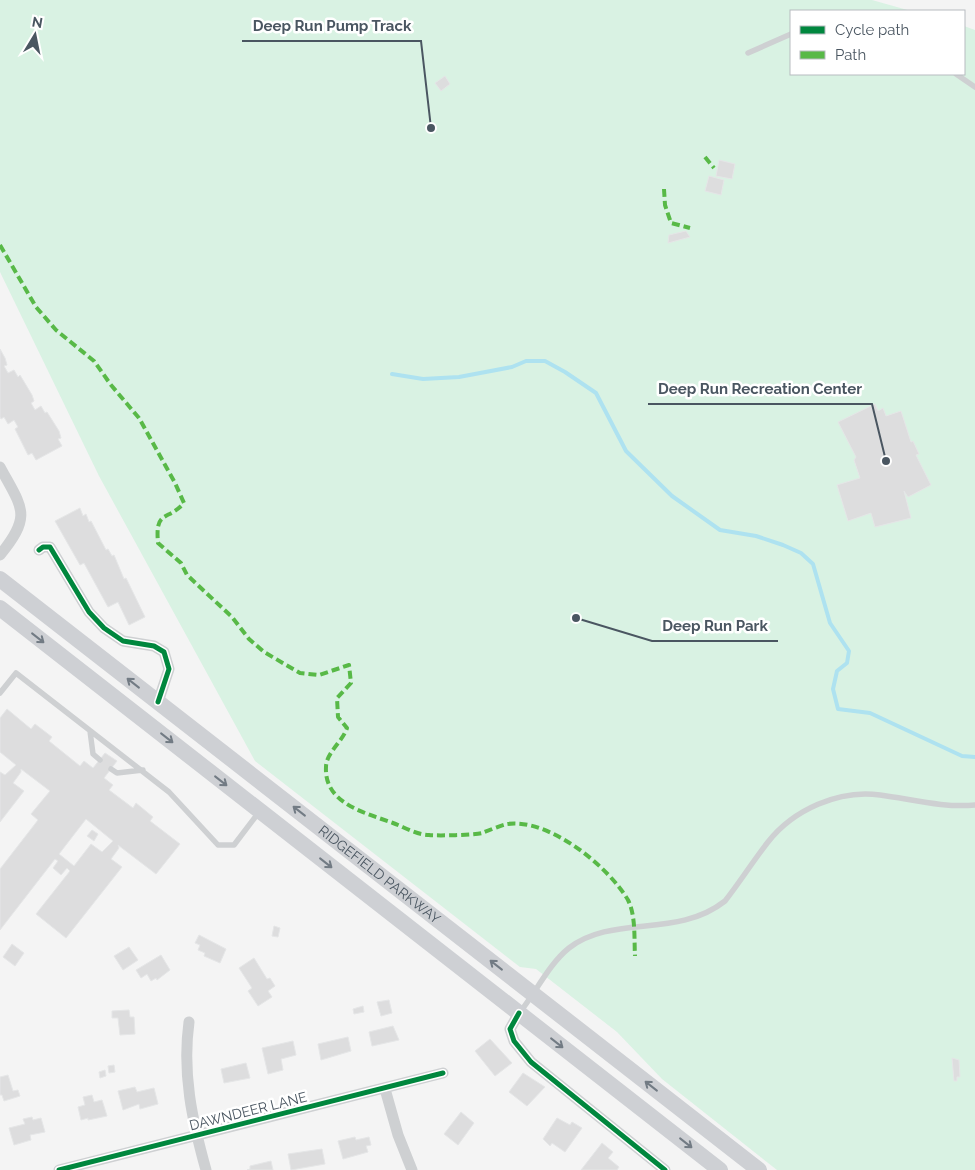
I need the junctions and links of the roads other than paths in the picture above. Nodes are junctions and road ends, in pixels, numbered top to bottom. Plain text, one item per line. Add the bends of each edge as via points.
1 (790, 34) edge
2 (748, 53) dead end
3 (957, 75) edge
4 (975, 87) edge
5 (0, 467) edge
6 (39, 550) dead end
7 (0, 555) edge
8 (0, 579) edge
9 (0, 608) edge
10 (0, 693) edge
11 (158, 702) junction
12 (90, 731) junction
13 (100, 760) dead end
14 (111, 769) dead end
15 (143, 770) junction
16 (975, 805) edge
17 (260, 811) junction
18 (534, 995) junction
19 (519, 1014) junction
20 (189, 1022) dead end
21 (443, 1074) dead end
22 (385, 1089) junction
23 (196, 1136) junction
24 (59, 1170) edge
25 (206, 1170) edge
26 (412, 1170) edge
27 (665, 1170) edge
28 (720, 1170) edge
29 (759, 1170) edge

1 - 2 lane
3 - 4 lane
5 - 7 street via 20,504 21,518 16,536
6 - 11 street via 50,547 89,612 104,628 123,641 154,646 164,652 169,669
11 -> 8 main road, RIDGEFIELD PARKWAY
9 -> 17 main road, RIDGEFIELD PARKWAY
10 - 12 lane via 16,674
18 -> 11 main road, RIDGEFIELD PARKWAY
12 - 13 lane via 92,754
12 - 15 lane
14 - 15 lane via 117,773
15 - 17 lane via 170,792 218,844 234,845
16 - 18 lane via 943,805 864,794 810,808 778,830 726,901 716,909 688,921 608,931 579,941 555,962
17 -> 19 main road, RIDGEFIELD PARKWAY
18 - 19 lane
29 -> 18 main road, RIDGEFIELD PARKWAY
19 - 27 street via 510,1029 526,1057
19 -> 28 main road, RIDGEFIELD PARKWAY
20 - 23 street via 187,1086
21 - 22 street, DAWNDEER LANE
22 - 23 street, DAWNDEER LANE
22 - 26 street
23 - 24 street, DAWNDEER LANE
23 - 25 street

